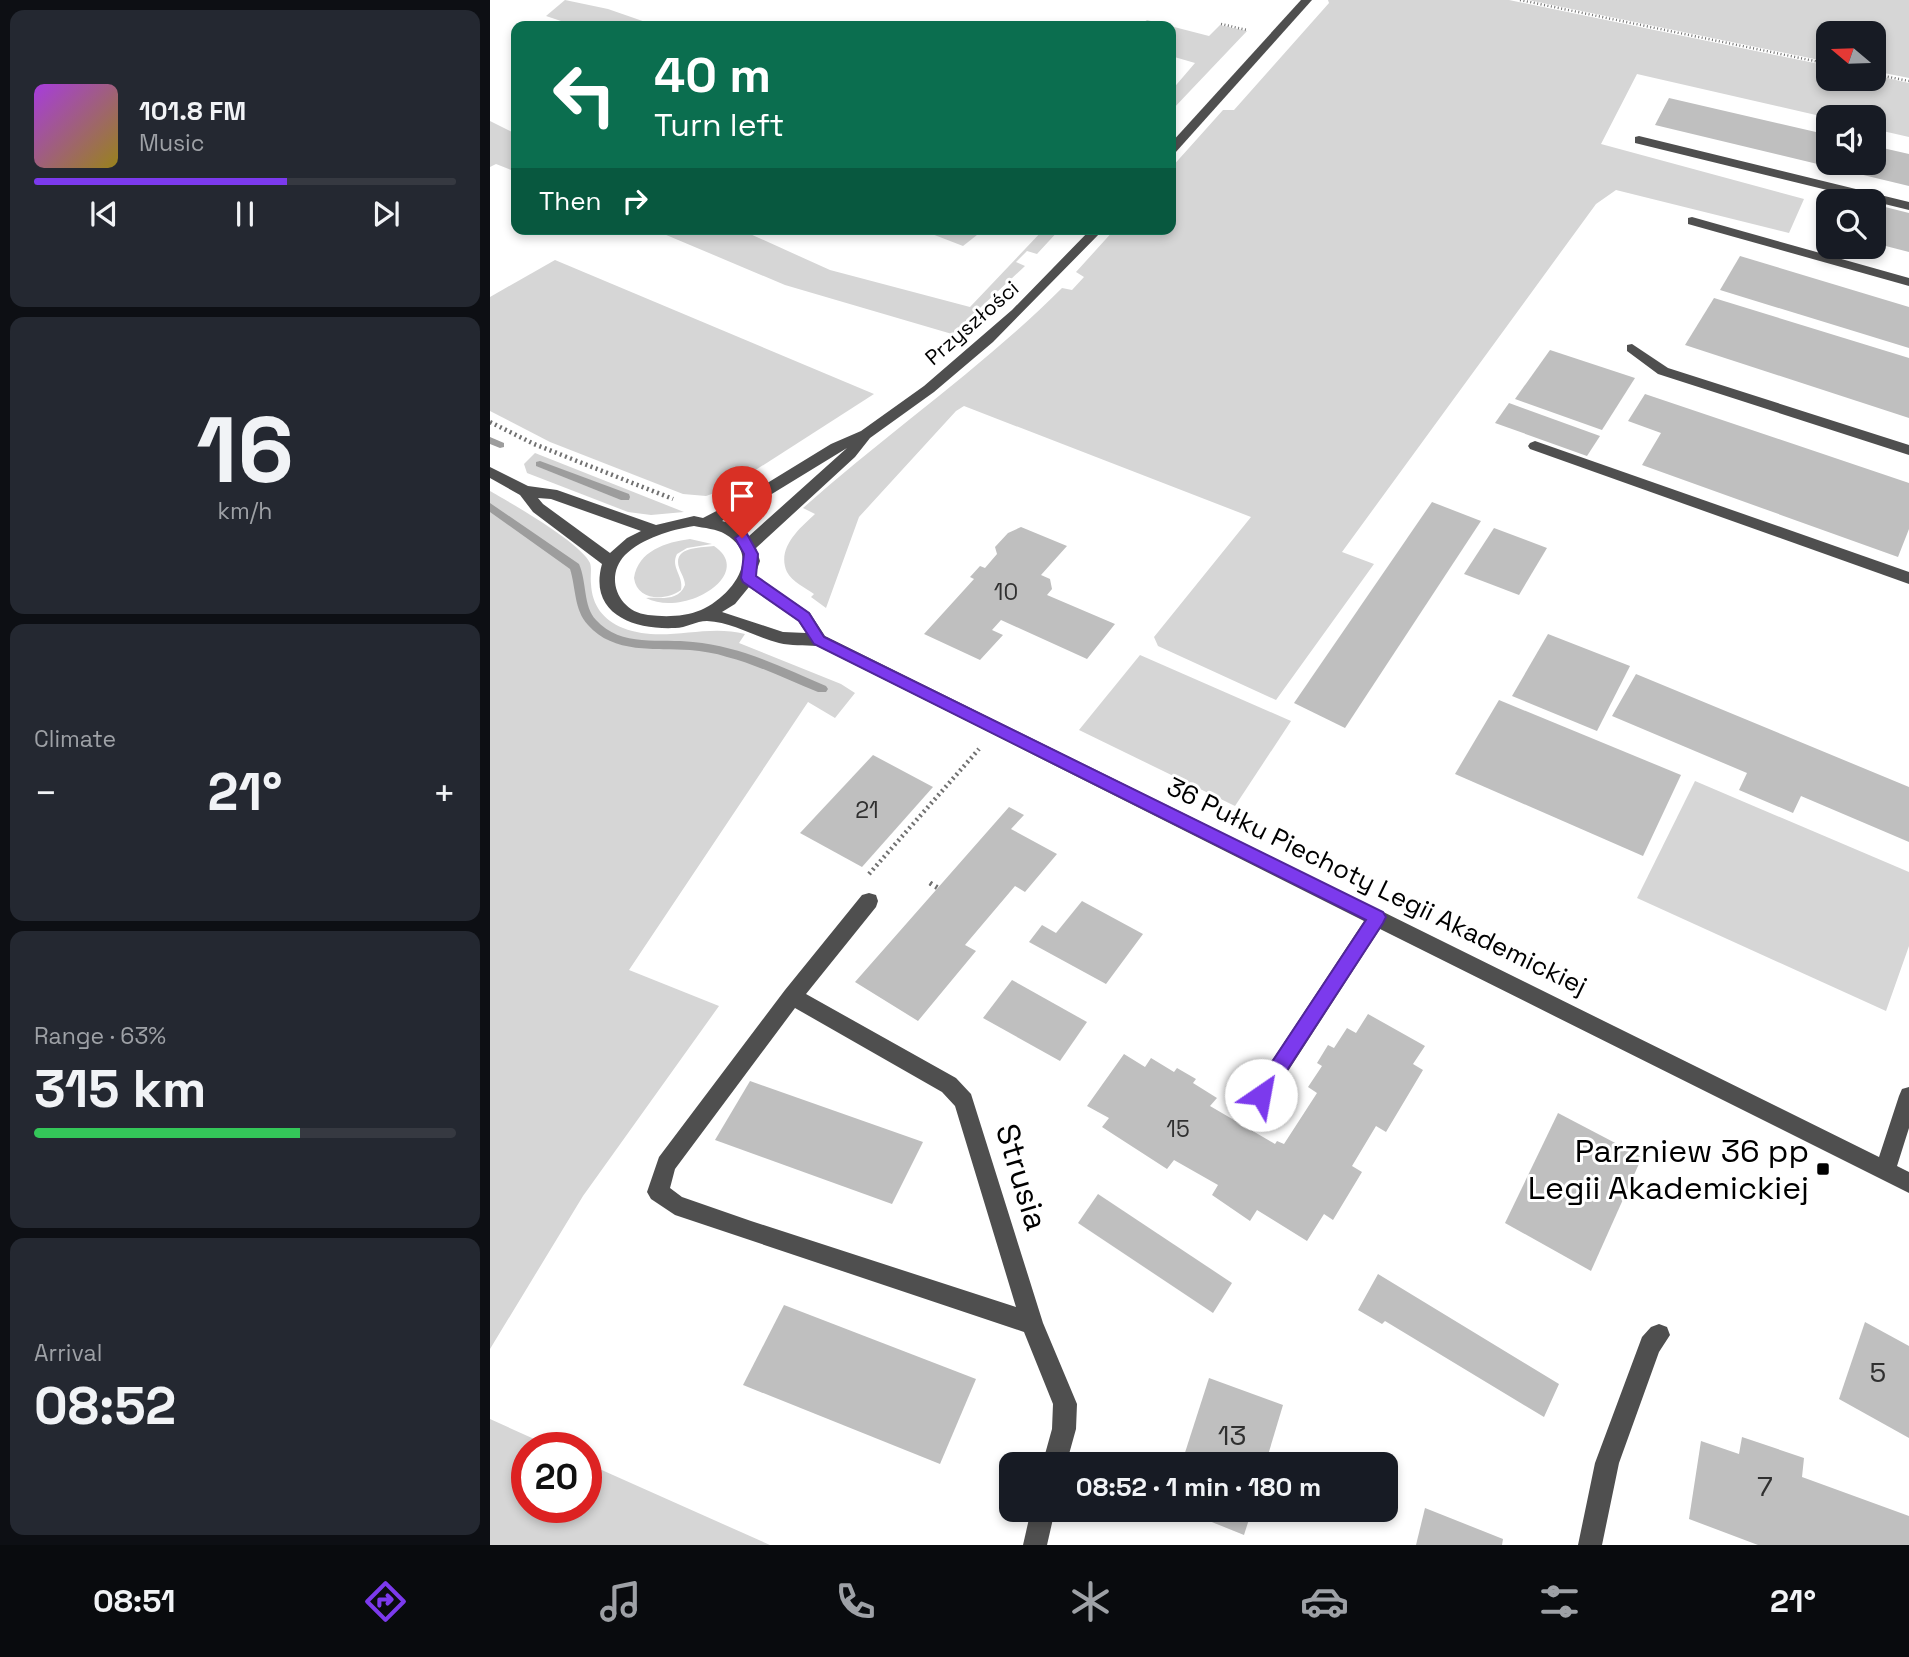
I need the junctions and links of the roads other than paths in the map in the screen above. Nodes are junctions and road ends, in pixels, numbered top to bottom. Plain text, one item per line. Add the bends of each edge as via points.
1 (1307, 0) edge
2 (1639, 140) dead end
3 (1176, 144) edge
4 (1909, 206) edge
5 (1692, 221) dead end
6 (1092, 235) edge
7 (1909, 282) edge
8 (1632, 348) dead end
9 (863, 436) junction
10 (1535, 446) dead end
11 (1909, 450) edge
12 (490, 472) edge
13 (525, 491) junction
14 (707, 522) junction
15 (652, 529) junction
16 (748, 547) junction
17 (612, 563) junction
18 (748, 578) junction
19 (1909, 578) edge
20 (706, 615) junction
21 (819, 640) junction
22 (869, 901) dead end
23 (1377, 917) junction
24 (792, 996) junction
25 (1261, 1095) dead end
26 (1909, 1096) edge
27 (1885, 1171) junction
28 (1909, 1183) edge
29 (1032, 1323) junction
30 (1659, 1335) dead end
31 (1058, 1452) edge
32 (1040, 1522) edge
33 (1035, 1545) edge
34 (1590, 1545) edge

1 - 3 street
2 - 4 street
5 - 7 street
6 - 9 street, Przyszłości via 991,338
8 - 11 street via 1663,371
9 - 14 street, Przyszłości
9 - 16 street, Przyszłości via 850,454
10 - 19 street
12 - 13 street
13 - 15 street via 552,494
13 - 17 street via 538,508
14 - 15 street
14 - 16 street via 732,530
15 - 17 street via 628,544
16 - 18 street via 752,562
17 - 20 street via 607,573 608,593 629,616 671,623
18 - 20 street via 732,599
18 - 21 street, 36 Pułku Piechoty Legii Akademickiej via 804,617
20 - 21 street, 36 Pułku Piechoty Legii Akademickiej via 782,638
21 - 23 street, 36 Pułku Piechoty Legii Akademickiej
22 - 24 street
23 - 25 street
23 - 27 street, 36 Pułku Piechoty Legii Akademickiej
24 - 29 street, Strusia via 949,1085 964,1101
24 - 29 street via 666,1164 658,1192 675,1205 751,1232
26 - 27 street
27 - 28 street, 36 Pułku Piechoty Legii Akademickiej
29 - 31 street, Strusia via 1065,1404
30 - 34 street via 1650,1345 1607,1464
32 - 33 street

